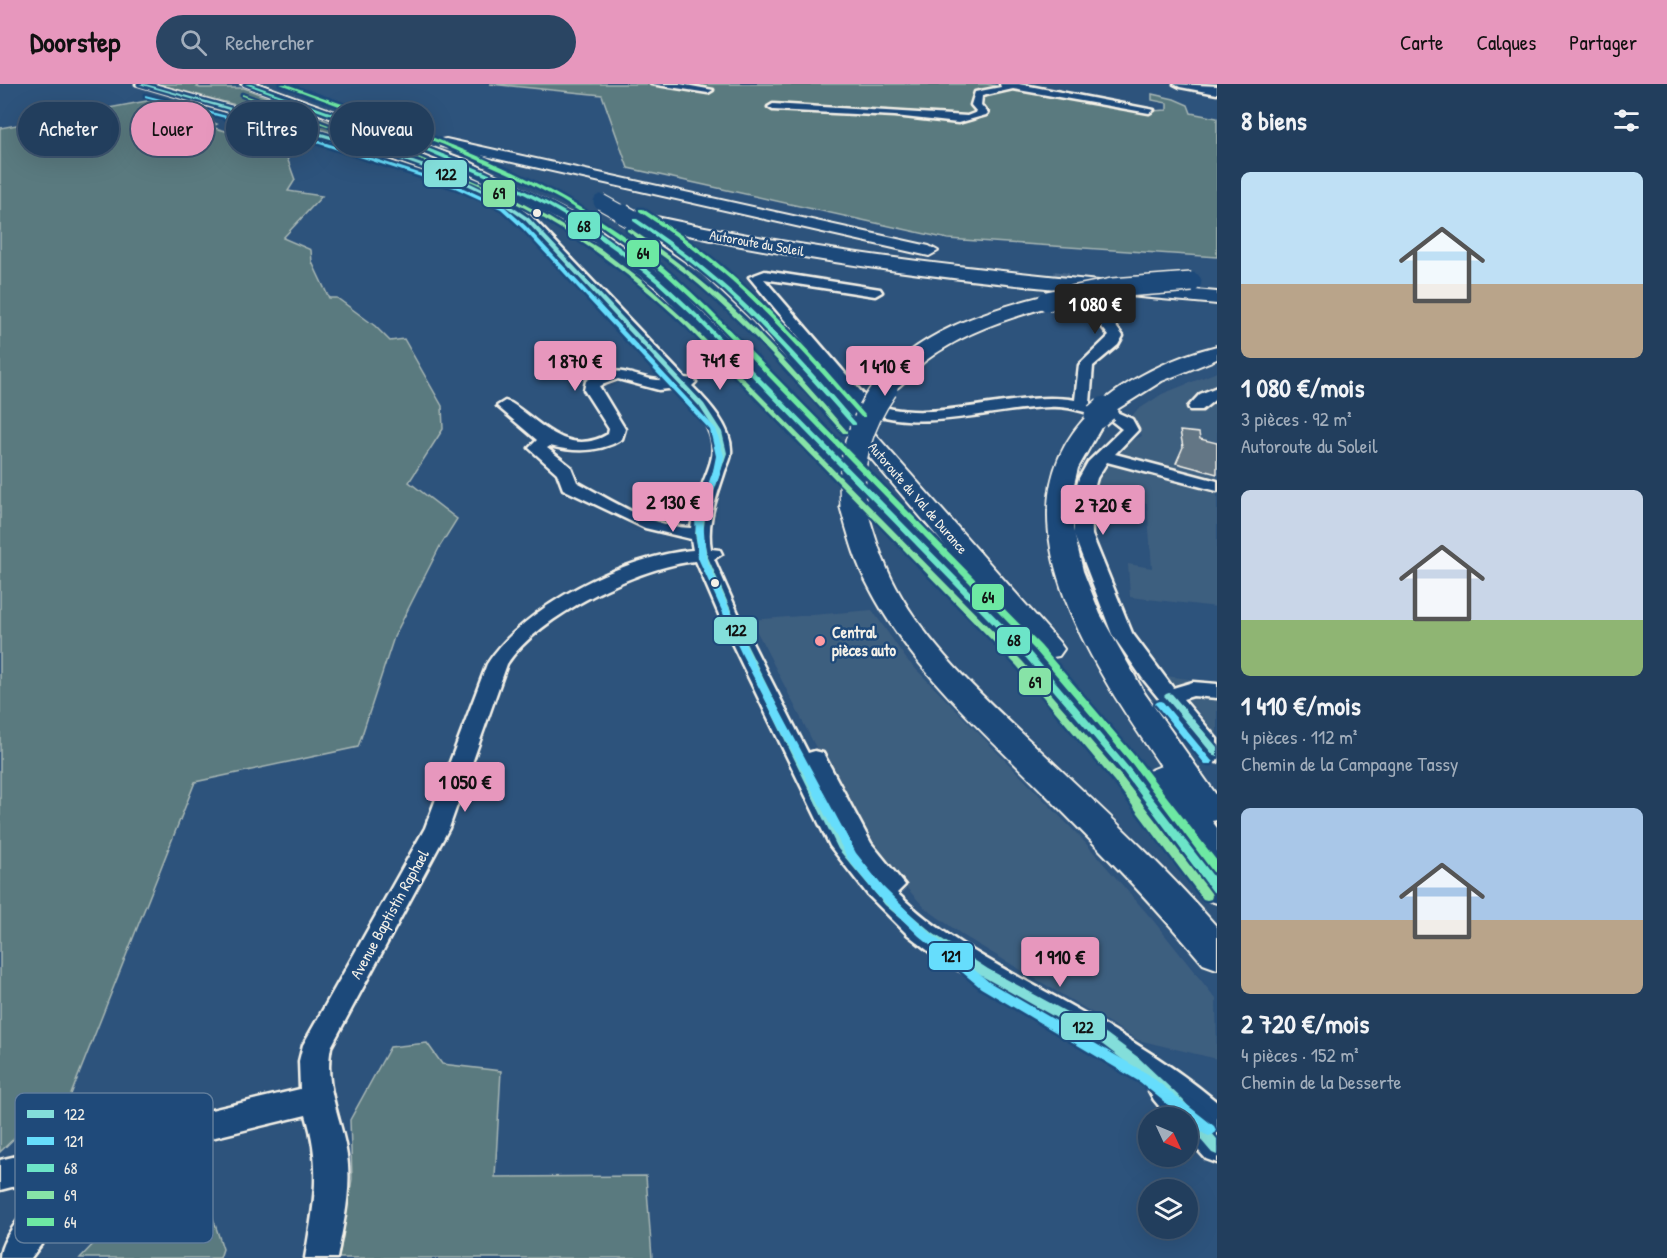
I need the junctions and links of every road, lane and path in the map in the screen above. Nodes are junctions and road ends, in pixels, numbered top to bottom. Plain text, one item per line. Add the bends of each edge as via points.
1 (141, 84) edge
2 (149, 84) edge
3 (247, 84) edge
4 (266, 84) edge
5 (656, 84) edge
6 (1001, 84) edge
7 (1180, 84) edge
8 (1013, 85) edge
9 (708, 90) dead end
10 (1217, 90) edge
11 (773, 107) dead end
12 (1149, 110) dead end
13 (443, 150) junction
14 (1217, 281) edge
15 (875, 291) dead end
16 (1217, 292) edge
17 (1054, 293) junction
18 (1217, 298) edge
19 (1217, 352) edge
20 (684, 383) junction
21 (1217, 392) edge
22 (505, 406) dead end
23 (1196, 407) dead end
24 (1098, 411) junction
25 (548, 440) junction
26 (1104, 456) junction
27 (1217, 486) edge
28 (706, 545) junction
29 (1217, 691) edge
30 (1169, 696) junction
31 (1217, 754) edge
32 (1217, 823) edge
33 (1217, 853) edge
34 (1217, 889) edge
35 (1217, 953) edge
36 (1105, 1039) junction
37 (315, 1099) junction
38 (1217, 1121) edge
39 (213, 1123) edge
40 (1217, 1149) edge
41 (15, 1171) edge
42 (0, 1175) edge
43 (22, 1243) edge
44 (10, 1258) edge
45 (321, 1258) edge

1 - 20 street via 302,127 498,196 527,219
2 - 20 street via 306,125 496,190 533,219
3 - 13 highway, Autoroute du Soleil
4 - 13 highway, Autoroute du Soleil
5 - 9 street
6 - 8 street
7 - 10 main road
8 - 11 street via 978,94 976,105 983,113 964,120 789,105
8 - 12 street
13 - 16 highway, Autoroute du Soleil via 925,250 1072,275
13 - 18 highway, Autoroute du Soleil via 605,210 748,242 897,265
13 - 33 highway, Autoroute du Val de Durance, bridge via 537,174 601,202 709,269 761,317 1113,723
13 - 34 highway, Autoroute du Val de Durance via 575,220 635,261 676,297 1029,656 1127,771
14 - 17 highway, bridge
15 - 24 street via 765,275 755,277 872,410 904,414 1048,402
17 - 24 street via 1060,293 1107,324 1116,336 1086,365
17 - 35 highway, bridge via 946,339 917,358 885,388 857,438 851,470 853,506 870,563 921,643 986,716 1163,893
19 - 24 highway via 1155,376
20 - 25 street via 658,385 634,375 597,379 591,384 592,390 617,429 616,436 596,444
20 - 28 street via 719,432 723,453 701,519
21 - 23 street
22 - 25 street
24 - 26 street via 1125,422 1130,430
24 - 32 highway via 1073,450 1061,489 1061,531 1068,564 1084,608 1120,678
25 - 28 street via 537,448 565,471 569,485 614,509
26 - 27 street
26 - 30 street via 1094,466 1083,492 1083,535 1122,634
28 - 36 street via 736,631 842,846 862,872 907,918 945,948
28 - 37 street, Avenue Baptistin Raphael via 649,565 562,605 517,640 497,664 437,828 317,1045 312,1062
29 - 30 street via 1194,689
30 - 31 street
36 - 38 street via 1176,1085
36 - 40 street via 1166,1093
37 - 39 street
37 - 45 street, Avenue Baptistin Raphael via 332,1155 333,1177
41 - 42 street
43 - 44 street

